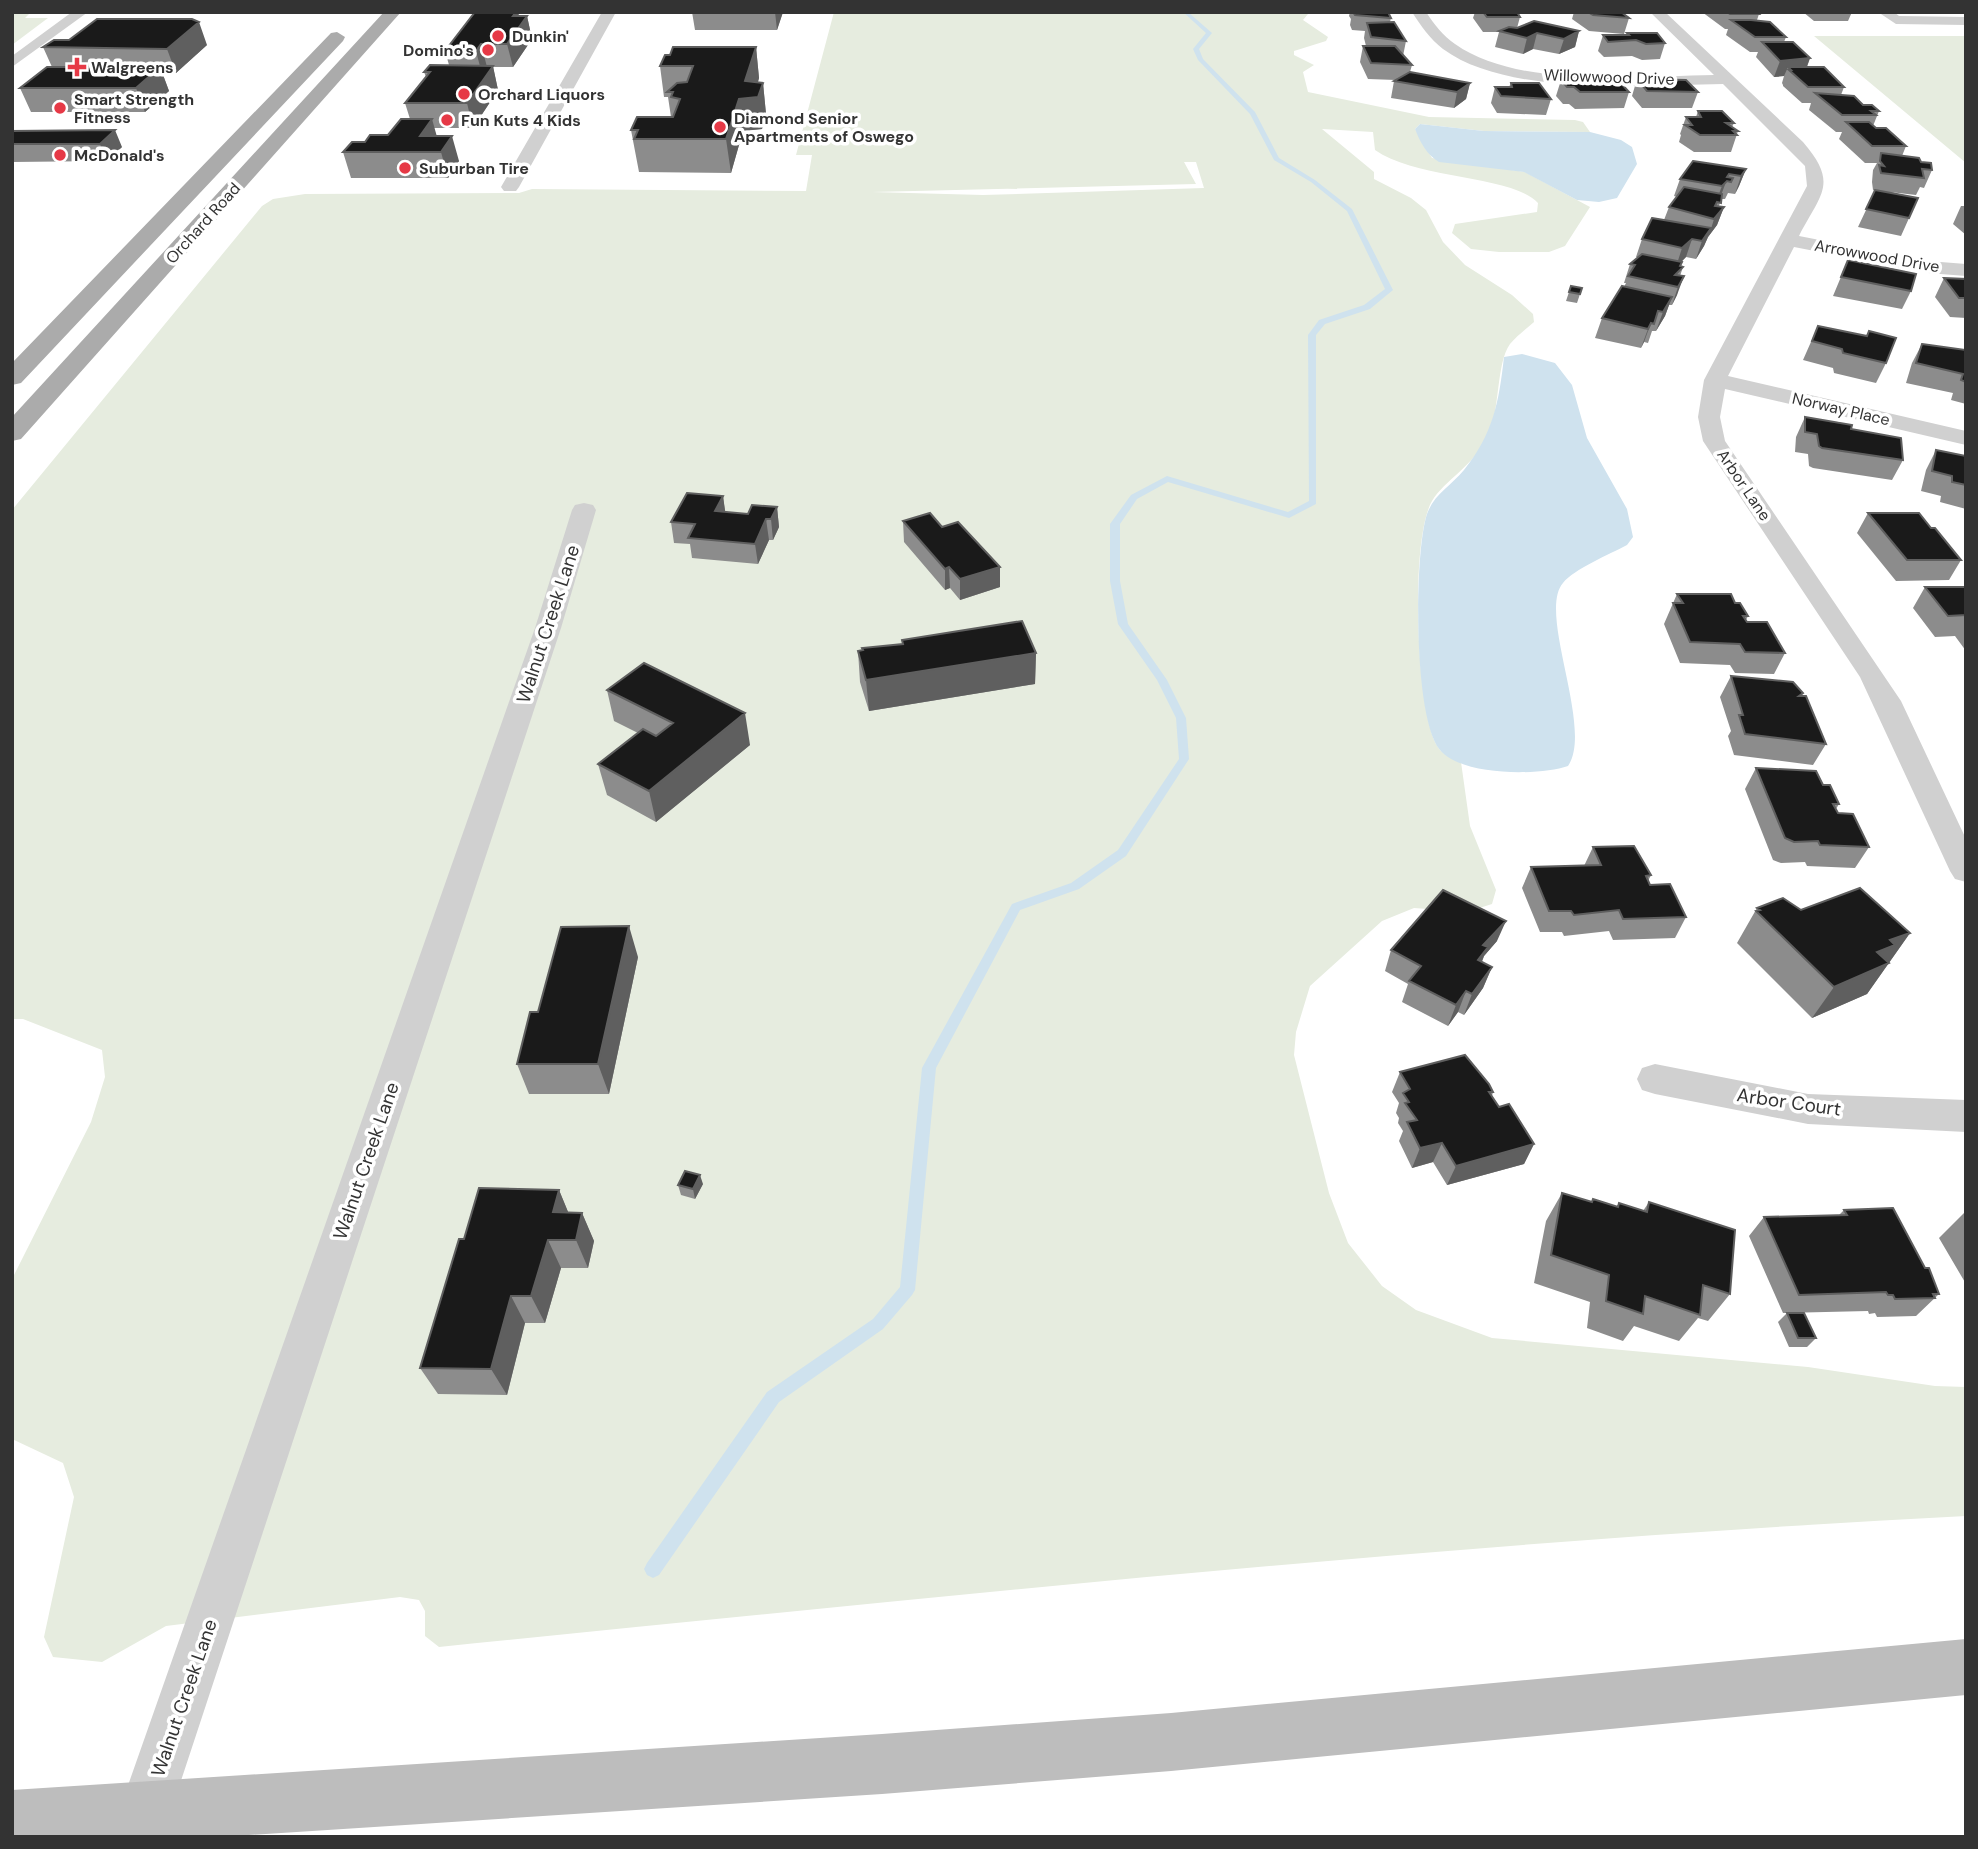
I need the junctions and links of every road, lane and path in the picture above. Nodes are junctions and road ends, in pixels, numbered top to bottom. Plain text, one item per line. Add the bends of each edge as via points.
1 (81, 12) edge
2 (393, 12) edge
3 (609, 12) edge
4 (1419, 12) edge
5 (1657, 12) edge
6 (1891, 16) edge
7 (354, 18) dead end
8 (1966, 21) edge
9 (12, 63) edge
10 (1493, 66) junction
11 (1474, 74) dead end
12 (1726, 79) junction
13 (510, 187) dead end
14 (1789, 240) junction
15 (1966, 270) edge
16 (12, 378) edge
17 (1715, 380) junction
18 (12, 433) edge
19 (1966, 438) edge
20 (584, 510) dead end
21 (1966, 871) edge
22 (1655, 1079) dead end
23 (1966, 1116) edge
24 (1966, 1667) edge
25 (145, 1811) junction
26 (12, 1820) edge

1 - 9 street
2 - 18 main road, Orchard Road
3 - 13 street
4 - 10 street, Willowwood Drive via 1444,43
5 - 12 street, Arbor Lane
6 - 8 street
7 - 16 main road, Orchard Road
10 - 11 street
10 - 12 street, Willowwood Drive via 1588,78
12 - 14 street, Arbor Lane via 1813,165 1816,186
14 - 15 street, Arrowwood Drive
14 - 17 street, Arbor Lane
17 - 19 street, Norway Place
17 - 21 street, Arbor Lane via 1709,417 1714,441 1874,677
20 - 25 street, Walnut Creek Lane
22 - 23 street, Arbor Court via 1808,1108
24 - 25 main road via 1144,1744
25 - 26 main road

